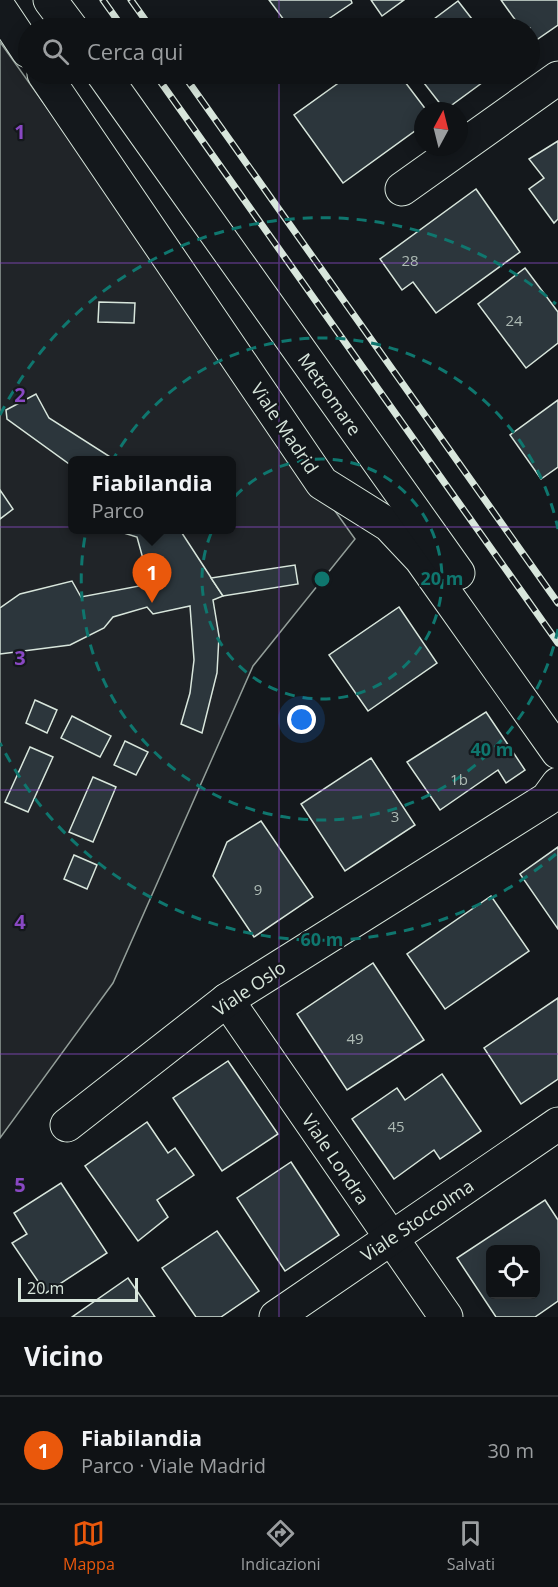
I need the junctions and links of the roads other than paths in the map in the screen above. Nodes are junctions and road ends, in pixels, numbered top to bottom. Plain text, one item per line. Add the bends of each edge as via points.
1 (50, 0) edge
2 (0, 9) edge
3 (64, 18) edge
4 (18, 36) edge
5 (558, 78) edge
6 (51, 84) edge
7 (110, 84) edge
8 (402, 189) dead end
9 (558, 714) edge
10 (558, 752) edge
11 (558, 784) edge
12 (227, 1000) junction
13 (558, 1124) edge
14 (67, 1125) dead end
15 (390, 1239) junction
16 (276, 1317) edge
17 (446, 1317) edge

1 - 3 street
2 - 4 street
5 - 8 street
6 - 10 street, Viale Madrid via 322,483 389,525 421,559
7 - 9 street, Metromare
11 - 12 street, Viale Oslo via 547,799
12 - 14 street, Viale Oslo
12 - 15 street, Viale Londra
13 - 15 street, Viale Stoccolma
15 - 16 street, Viale Stoccolma
15 - 17 street, Viale Londra

